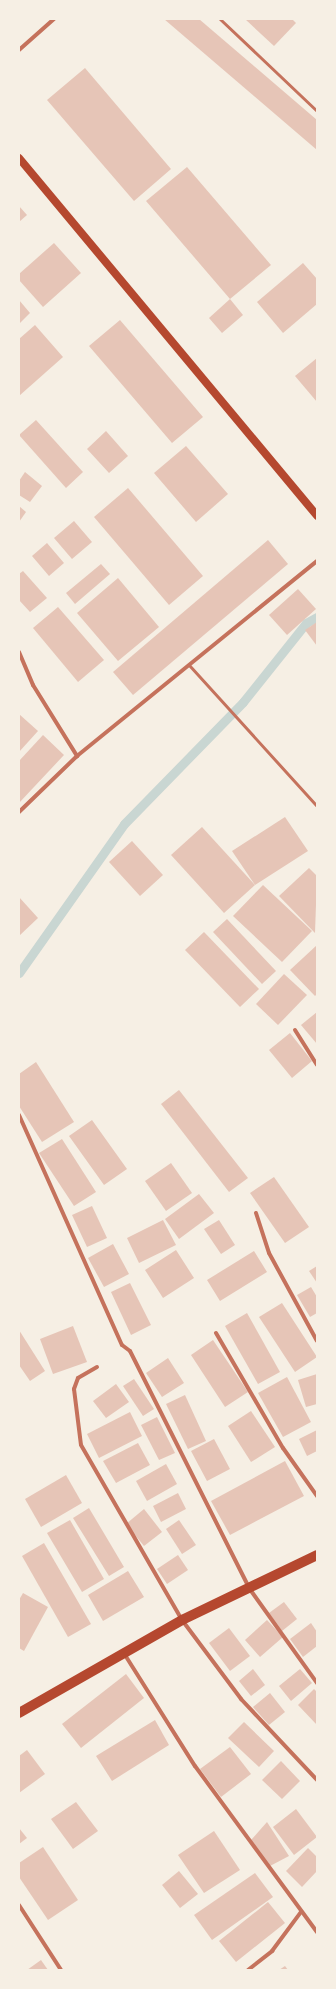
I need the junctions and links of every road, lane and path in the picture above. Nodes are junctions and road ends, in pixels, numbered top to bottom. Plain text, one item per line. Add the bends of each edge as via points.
1 (54, 19) edge
2 (220, 19) edge
3 (19, 50) edge
4 (317, 111) edge
5 (19, 158) edge
6 (317, 516) edge
7 (317, 561) edge
8 (19, 652) edge
9 (189, 665) junction
10 (77, 756) junction
11 (317, 806) edge
12 (19, 812) edge
13 (295, 1030) dead end
14 (317, 1065) edge
15 (19, 1115) edge
16 (256, 1213) dead end
17 (216, 1333) dead end
18 (317, 1341) edge
19 (97, 1367) dead end
20 (317, 1496) edge
21 (317, 1555) edge
22 (249, 1588) junction
23 (182, 1620) junction
24 (125, 1655) junction
25 (317, 1683) edge
26 (19, 1712) edge
27 (317, 1780) edge
28 (19, 1905) edge
29 (301, 1912) junction
30 (317, 1932) edge
31 (60, 1970) edge
32 (248, 1970) edge

1 - 3 street
2 - 4 lane
5 - 6 main road
7 - 9 street
8 - 10 street via 33,685
9 - 10 street
9 - 11 lane
10 - 12 street
13 - 14 street
15 - 22 street via 122,1345 130,1351
16 - 18 street via 290,1295
17 - 20 street via 280,1444
19 - 23 street via 78,1378 75,1397 81,1445
21 - 22 main road
22 - 23 main road
22 - 25 street
23 - 24 main road
23 - 27 street via 241,1699
24 - 26 main road
24 - 29 street via 195,1766
28 - 31 street
29 - 30 street
29 - 32 street via 272,1951

